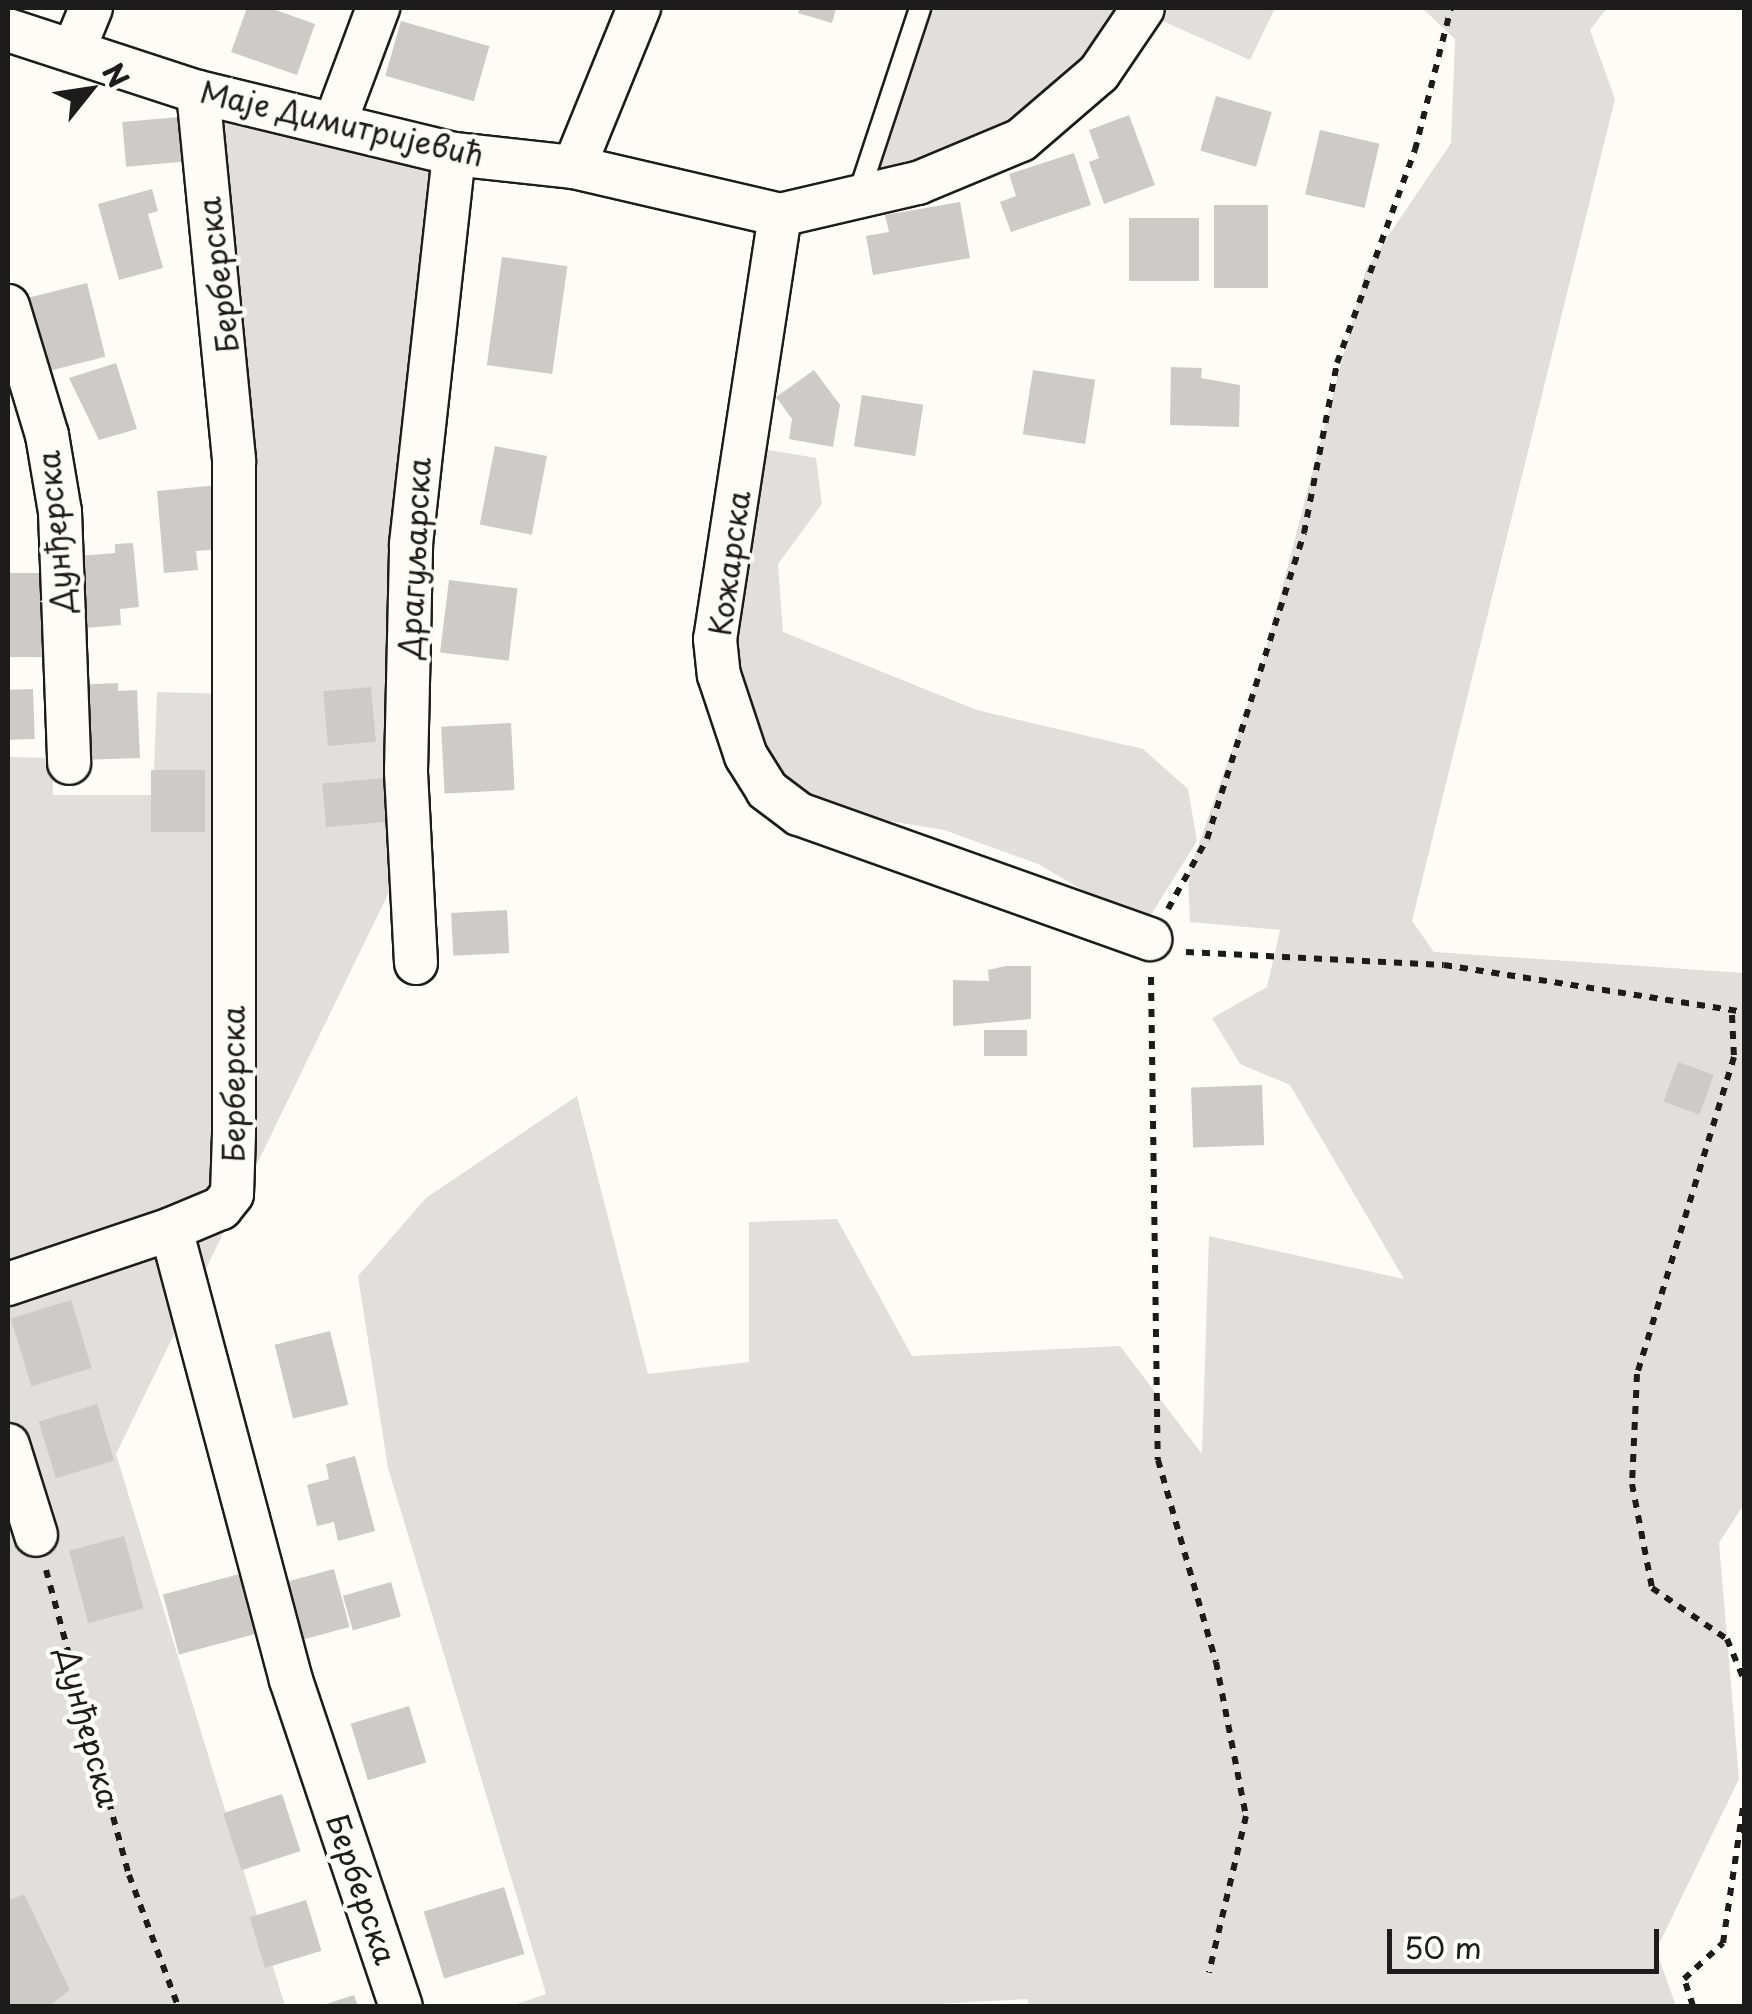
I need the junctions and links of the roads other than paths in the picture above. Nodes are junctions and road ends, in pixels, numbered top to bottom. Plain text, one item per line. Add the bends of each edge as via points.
1 (91, 8) edge
2 (378, 8) edge
3 (639, 8) edge
4 (920, 8) edge
5 (1143, 8) edge
6 (8, 30) edge
7 (75, 47) junction
8 (198, 92) junction
9 (335, 123) junction
10 (454, 154) junction
11 (574, 167) junction
12 (858, 198) junction
13 (780, 216) junction
14 (8, 306) edge
15 (69, 764) dead end
16 (1150, 939) road end
17 (416, 963) dead end
18 (172, 1229) junction
19 (8, 1284) edge
20 (8, 1445) edge
21 (36, 1535) road end
22 (401, 2006) edge

1 - 7 street
2 - 9 street
3 - 11 street
4 - 12 lane
5 - 12 street, Маје Димитријевић via 1099,73 1022,140 932,178
6 - 7 street, Маје Димитријевић
7 - 8 street, Маје Димитријевић
8 - 9 street, Маје Димитријевић
8 - 18 street, Берберска via 234,460 234,1134 232,1194 221,1208
9 - 10 street, Маје Димитријевић
10 - 11 street, Маје Димитријевић
10 - 17 street, Драгуљарска via 411,544 406,770
11 - 13 street, Маје Димитријевић
12 - 13 street, Маје Димитријевић
13 - 16 street, Кожарска via 716,639 730,721 746,756 767,790 799,814
14 - 15 street, Дунђерска via 47,435 60,512
18 - 19 street
18 - 22 street, Берберска via 291,1680
20 - 21 street

